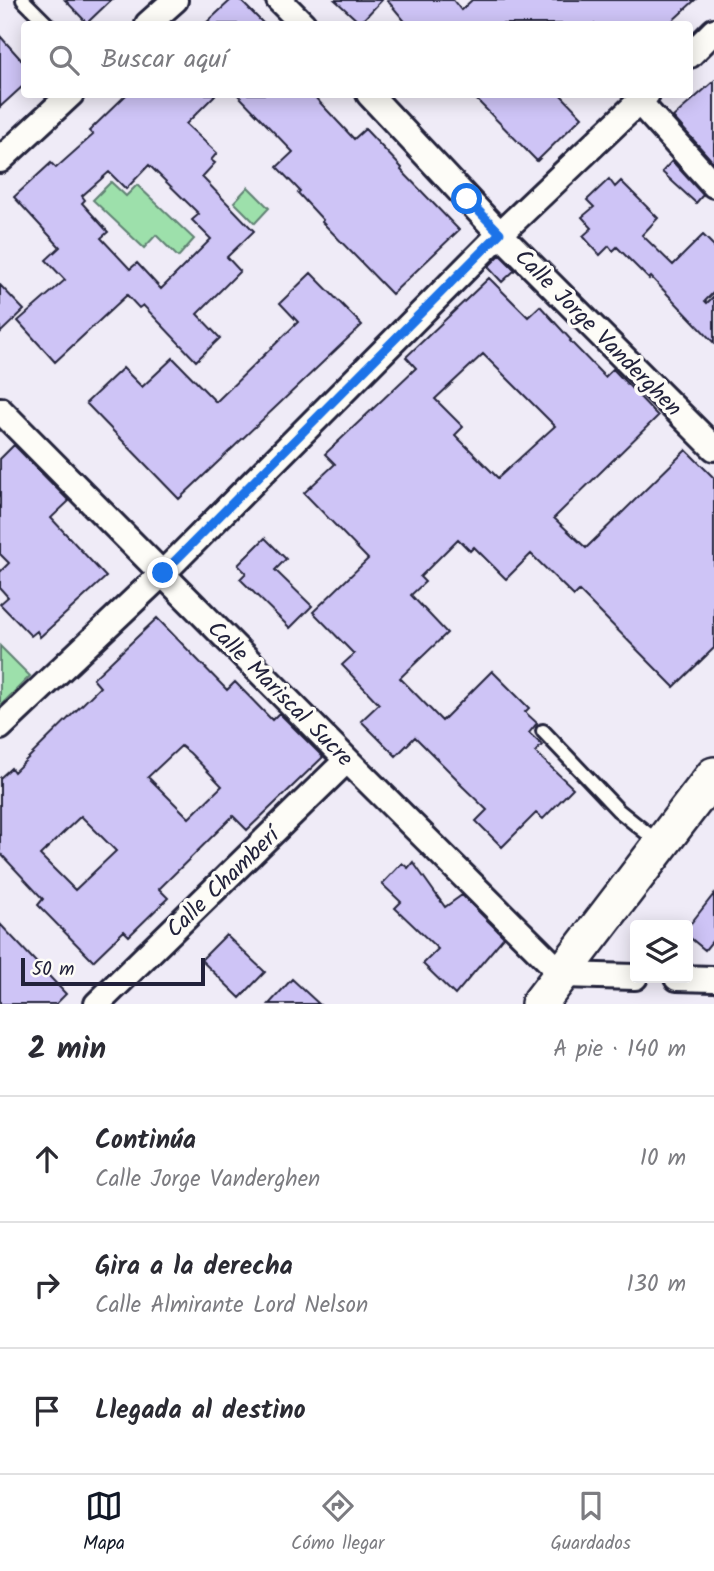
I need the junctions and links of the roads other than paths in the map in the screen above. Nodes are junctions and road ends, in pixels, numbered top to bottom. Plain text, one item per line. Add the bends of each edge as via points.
1 (23, 0) edge
2 (174, 0) edge
3 (279, 0) edge
4 (44, 21) edge
5 (151, 21) edge
6 (300, 21) edge
7 (714, 32) edge
8 (693, 52) edge
9 (67, 98) edge
10 (373, 98) edge
11 (643, 98) edge
12 (0, 160) edge
13 (714, 185) edge
14 (500, 233) junction
15 (0, 410) edge
16 (714, 448) edge
17 (163, 573) junction
18 (0, 727) edge
19 (543, 730) dead end
20 (347, 760) junction
21 (714, 775) edge
22 (661, 845) junction
23 (563, 975) junction
24 (630, 977) edge
25 (693, 978) edge
26 (714, 979) edge
27 (97, 1004) edge
28 (540, 1004) edge

1 - 4 lane
2 - 5 street
3 - 6 street
7 - 8 street
9 - 12 street
10 - 14 street, Calle Jorge Vanderghen
11 - 13 street
11 - 14 street
14 - 16 street, Calle Jorge Vanderghen
14 - 17 street
15 - 17 street, Calle Mariscal Sucre
17 - 18 street
17 - 20 street, Calle Mariscal Sucre
19 - 22 lane via 618,810
20 - 23 street, Calle Mariscal Sucre
20 - 27 street, Calle Chamberí
21 - 22 main road
22 - 23 main road
23 - 24 street
23 - 28 main road
25 - 26 street

